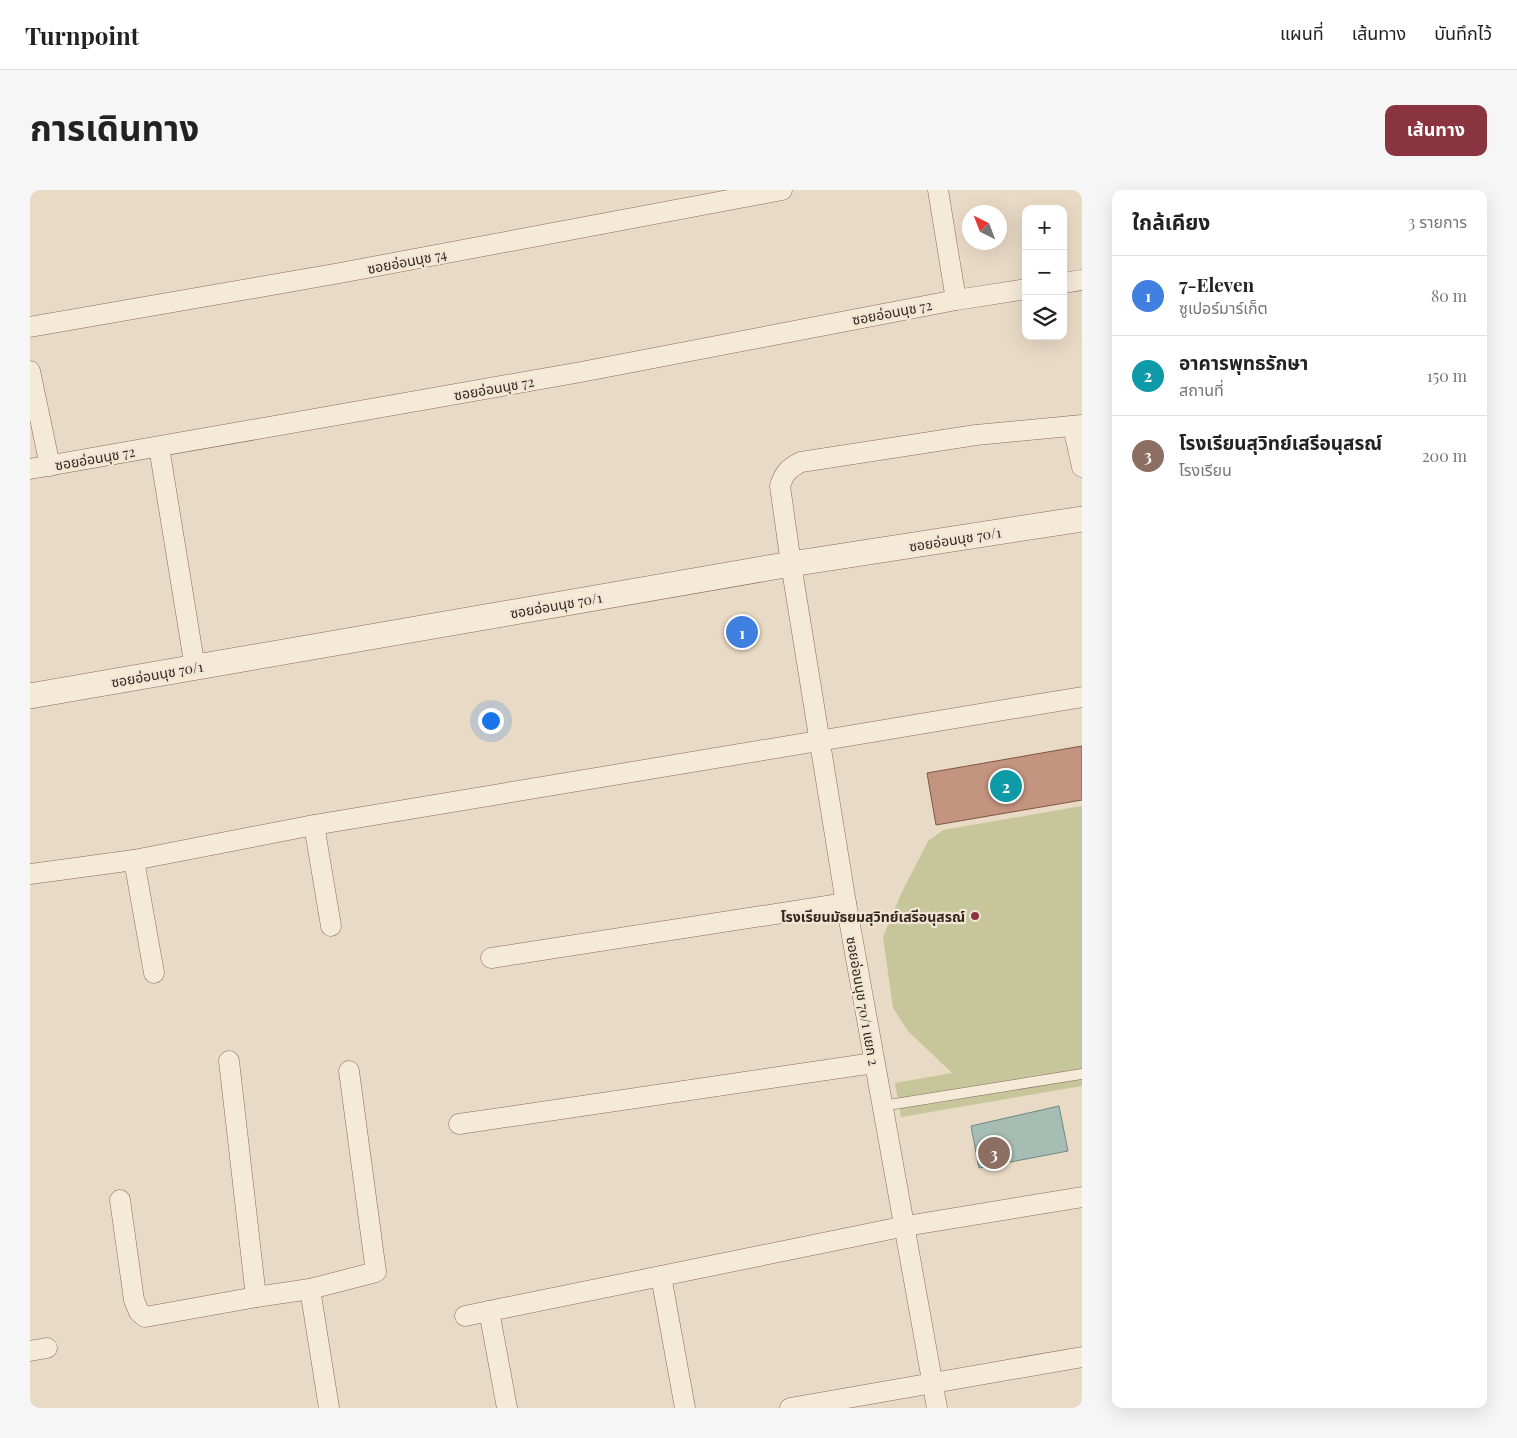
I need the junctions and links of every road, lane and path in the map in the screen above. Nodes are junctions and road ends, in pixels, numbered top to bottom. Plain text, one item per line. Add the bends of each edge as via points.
1 (782, 190) edge
2 (938, 190) edge
3 (1082, 280) edge
4 (1067, 282) edge
5 (1022, 290) edge
6 (956, 300) junction
7 (30, 327) edge
8 (30, 371) edge
9 (1078, 426) edge
10 (159, 447) junction
11 (50, 466) junction
12 (1082, 467) edge
13 (30, 469) edge
14 (1082, 519) edge
15 (790, 564) junction
16 (196, 668) junction
17 (30, 696) edge
18 (1082, 698) edge
19 (819, 740) junction
20 (314, 825) junction
21 (134, 860) junction
22 (30, 874) edge
23 (846, 903) junction
24 (331, 926) dead end
25 (490, 958) dead end
26 (154, 973) dead end
27 (229, 1061) dead end
28 (874, 1064) junction
29 (349, 1071) dead end
30 (1082, 1074) edge
31 (882, 1106) junction
32 (459, 1124) dead end
33 (1082, 1197) edge
34 (120, 1200) dead end
35 (906, 1226) junction
36 (661, 1276) junction
37 (310, 1288) junction
38 (256, 1297) junction
39 (489, 1311) junction
40 (465, 1316) dead end
41 (1082, 1357) edge
42 (933, 1382) junction
43 (329, 1408) edge
44 (507, 1408) edge
45 (685, 1408) edge
46 (790, 1408) edge
47 (937, 1408) edge

1 - 7 street, ซอยอ่อนนุช 74
2 - 6 street
3 - 4 street
5 - 6 street, ซอยอ่อนนุช 72
6 - 10 street, ซอยอ่อนนุช 72 via 581,372
8 - 11 street
9 - 12 street
9 - 15 street, ซอยอ่อนนุช 70/1 แยก 2 via 976,435 801,462 790,467 780,486
10 - 11 street, ซอยอ่อนนุช 72
10 - 16 street
11 - 13 street, ซอยอ่อนนุช 72
14 - 15 street, ซอยอ่อนนุช 70/1
15 - 16 street, ซอยอ่อนนุช 70/1
15 - 19 street, ซอยอ่อนนุช 70/1 แยก 2
16 - 17 street, ซอยอ่อนนุช 70/1
18 - 19 street
19 - 20 street
19 - 23 street, ซอยอ่อนนุช 70/1 แยก 2
20 - 21 street
20 - 24 street
21 - 22 street
21 - 26 street
23 - 25 street
23 - 28 street, ซอยอ่อนนุช 70/1 แยก 2
27 - 38 street
28 - 31 street, ซอยอ่อนนุช 70/1 แยก 2
28 - 32 street
29 - 37 street via 376,1272
30 - 31 lane
31 - 35 street, ซอยอ่อนนุช 70/1 แยก 2
33 - 35 street
34 - 38 street via 134,1300 138,1312 145,1317
35 - 36 street
35 - 42 street, ซอยอ่อนนุช 70/1 แยก 2
36 - 39 street
36 - 45 street
37 - 38 street
37 - 43 street
39 - 40 street
39 - 44 street
41 - 42 street
42 - 46 street
42 - 47 street, ซอยอ่อนนุช 70/1 แยก 2

